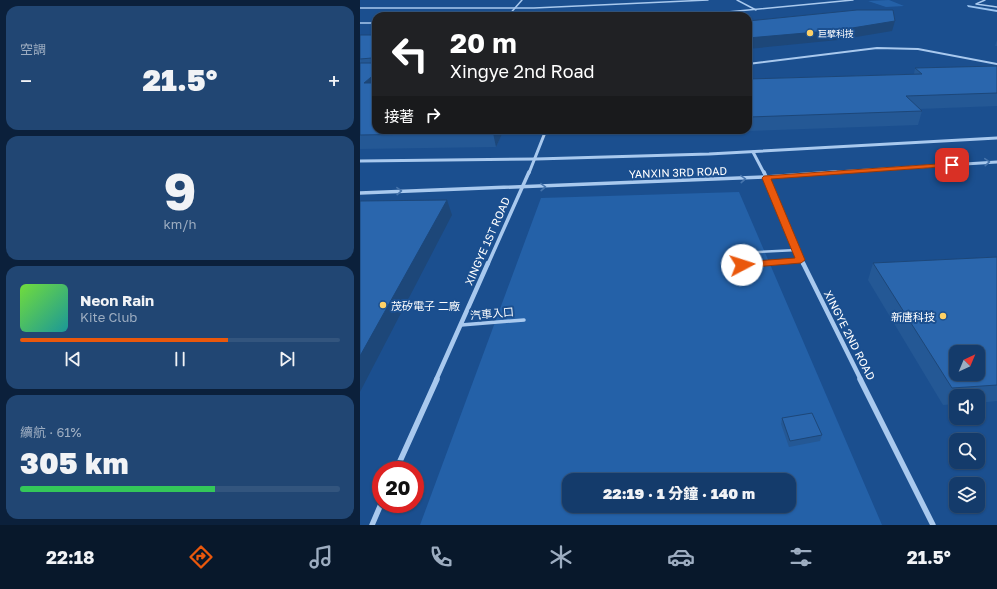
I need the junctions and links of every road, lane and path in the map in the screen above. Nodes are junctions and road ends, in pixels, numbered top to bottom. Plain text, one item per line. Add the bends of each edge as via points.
1 (522, 0) edge
2 (708, 0) edge
3 (737, 0) edge
4 (853, 0) edge
5 (984, 0) edge
6 (997, 7) edge
7 (360, 8) edge
8 (515, 8) junction
9 (756, 10) junction
10 (512, 12) edge
11 (732, 12) edge
12 (360, 23) edge
13 (372, 23) edge
14 (752, 64) edge
15 (997, 64) edge
16 (544, 134) edge
17 (997, 138) edge
18 (753, 152) junction
19 (535, 159) junction
20 (360, 161) edge
21 (997, 162) edge
22 (766, 178) junction
23 (522, 187) junction
24 (360, 193) edge
25 (797, 250) junction
26 (739, 253) dead end
27 (801, 260) junction
28 (742, 265) dead end
29 (524, 320) dead end
30 (461, 325) junction
31 (400, 461) edge
32 (377, 513) edge
33 (372, 525) edge
34 (933, 525) edge

1 - 8 lane
2 - 8 lane via 619,6
3 - 9 lane
4 - 9 lane
5 - 6 lane via 976,4
7 - 8 lane
8 - 10 lane
9 - 11 lane
12 - 13 lane
14 - 15 street via 877,48 918,49
16 - 19 street, XINGYE 1ST ROAD
17 - 18 street, YANXIN 3RD ROAD
18 - 19 street, YANXIN 3RD ROAD
18 - 22 street, XINGYE 2ND ROAD
19 - 20 street, YANXIN 3RD ROAD
19 - 23 street, XINGYE 1ST ROAD
22 -> 21 street, YANXIN 3RD ROAD
23 -> 22 street, YANXIN 3RD ROAD
22 - 25 street, XINGYE 2ND ROAD
24 -> 23 street, YANXIN 3RD ROAD
23 - 30 street, XINGYE 1ST ROAD
25 - 26 lane
25 - 27 street, XINGYE 2ND ROAD
27 - 28 lane
27 - 34 street, XINGYE 2ND ROAD
29 - 30 lane, 汽車入口
30 - 31 street, XINGYE 1ST ROAD
32 - 33 street

